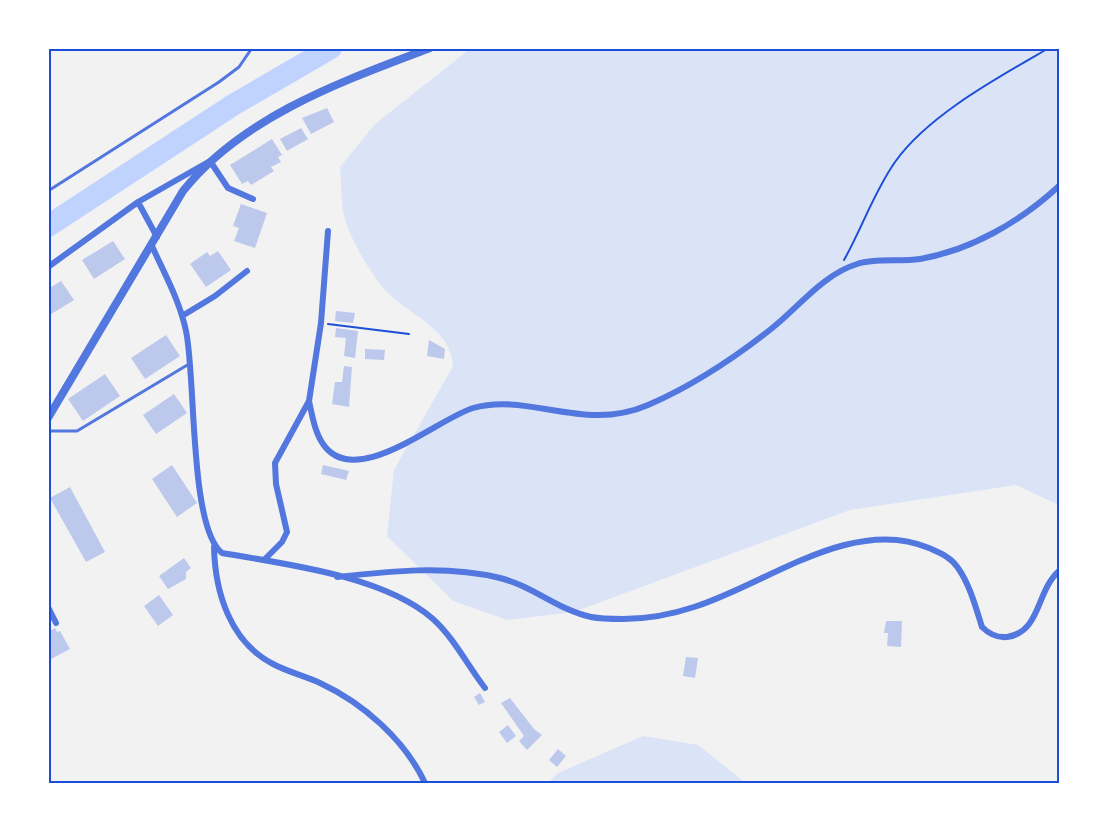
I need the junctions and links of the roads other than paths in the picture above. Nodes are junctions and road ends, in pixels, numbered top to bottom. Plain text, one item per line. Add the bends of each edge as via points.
1 (252, 48) edge
2 (430, 48) edge
3 (210, 161) junction
4 (1059, 186) edge
5 (48, 191) edge
6 (253, 199) dead end
7 (138, 202) junction
8 (328, 231) dead end
9 (157, 237) junction
10 (152, 246) junction
11 (48, 267) edge
12 (247, 271) dead end
13 (182, 316) junction
14 (190, 363) junction
15 (309, 401) junction
16 (48, 418) edge
17 (48, 431) edge
18 (213, 547) junction
19 (265, 559) junction
20 (1059, 571) edge
21 (338, 577) junction
22 (48, 607) edge
23 (56, 622) dead end
24 (485, 688) dead end
25 (425, 783) edge

1 - 5 lane via 238,67 219,82
2 - 3 street via 297,104
3 - 6 street via 228,188
3 - 7 street
3 - 9 street via 183,191
4 - 15 street via 1040,204 997,231 957,249 923,258 859,263 836,274 735,357 646,406 617,414 584,416 487,405 447,419 398,449 354,459 330,453 321,442
7 - 9 street
7 - 11 street
8 - 15 street via 321,323
9 - 10 street
10 - 13 street
10 - 16 street
12 - 13 street
13 - 14 street
14 - 17 lane via 77,431
14 - 18 street via 204,515
15 - 19 street via 275,463 287,532
18 - 19 street via 222,553
18 - 25 street via 226,613 239,635 272,664 344,697 383,728 402,744
19 - 21 street
20 - 21 street via 1050,579 1026,630 1000,638 982,627 958,567 945,555 921,544 900,541 841,546 695,607 640,619 591,617 529,588 469,572 405,570
21 - 24 street via 416,605 441,629
22 - 23 street

